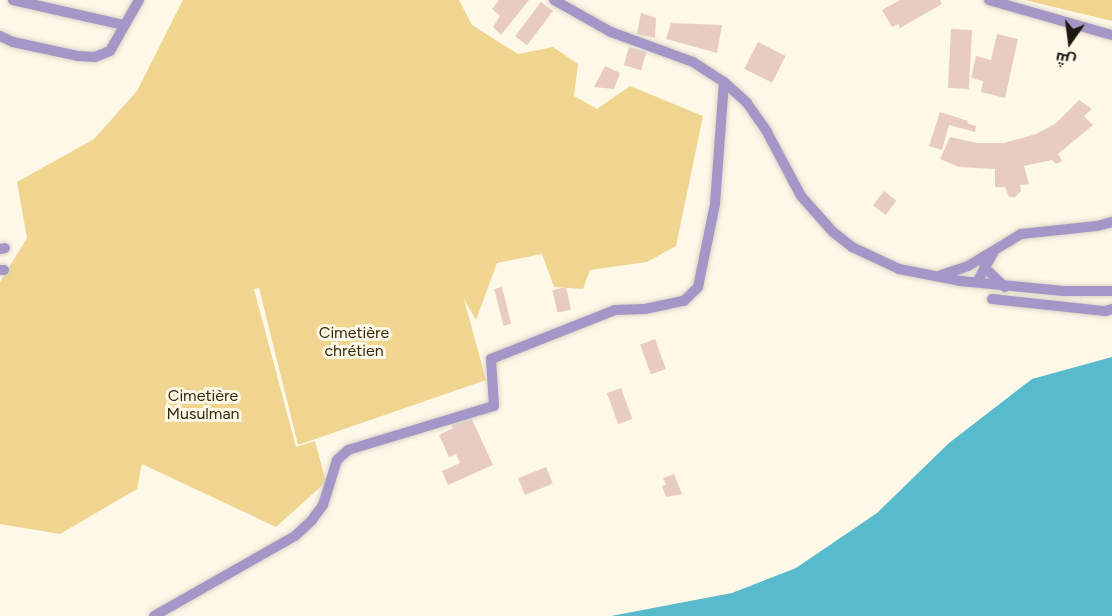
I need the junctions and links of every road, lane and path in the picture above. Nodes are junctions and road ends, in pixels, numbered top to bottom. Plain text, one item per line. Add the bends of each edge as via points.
1 (13, 0) edge
2 (140, 0) edge
3 (554, 0) edge
4 (989, 0) edge
5 (124, 25) junction
6 (1087, 27) junction
7 (1112, 28) edge
8 (1112, 35) edge
9 (0, 36) edge
10 (724, 82) junction
11 (1112, 222) edge
12 (995, 250) junction
13 (968, 266) junction
14 (984, 267) junction
15 (937, 276) junction
16 (960, 281) junction
17 (977, 282) junction
18 (1006, 287) junction
19 (1112, 291) edge
20 (992, 299) dead end
21 (1112, 309) edge
22 (154, 616) edge

1 - 5 street
2 - 5 street
3 - 10 street via 611,32 693,62
4 - 6 street
5 - 9 street via 110,51 95,57 13,42
6 - 7 street
6 - 8 street
10 - 15 street via 747,103 801,196 833,232 852,247 882,261
10 - 22 street via 715,204 698,286 684,301 615,310 491,359 494,406 348,450 337,460 323,505 295,536
11 - 12 street via 1021,234
12 - 13 street
12 - 14 street
13 - 15 street
13 - 16 street
14 - 17 street
14 - 18 street
15 - 16 street
16 - 17 street
17 - 18 street
18 - 19 street
20 - 21 street

